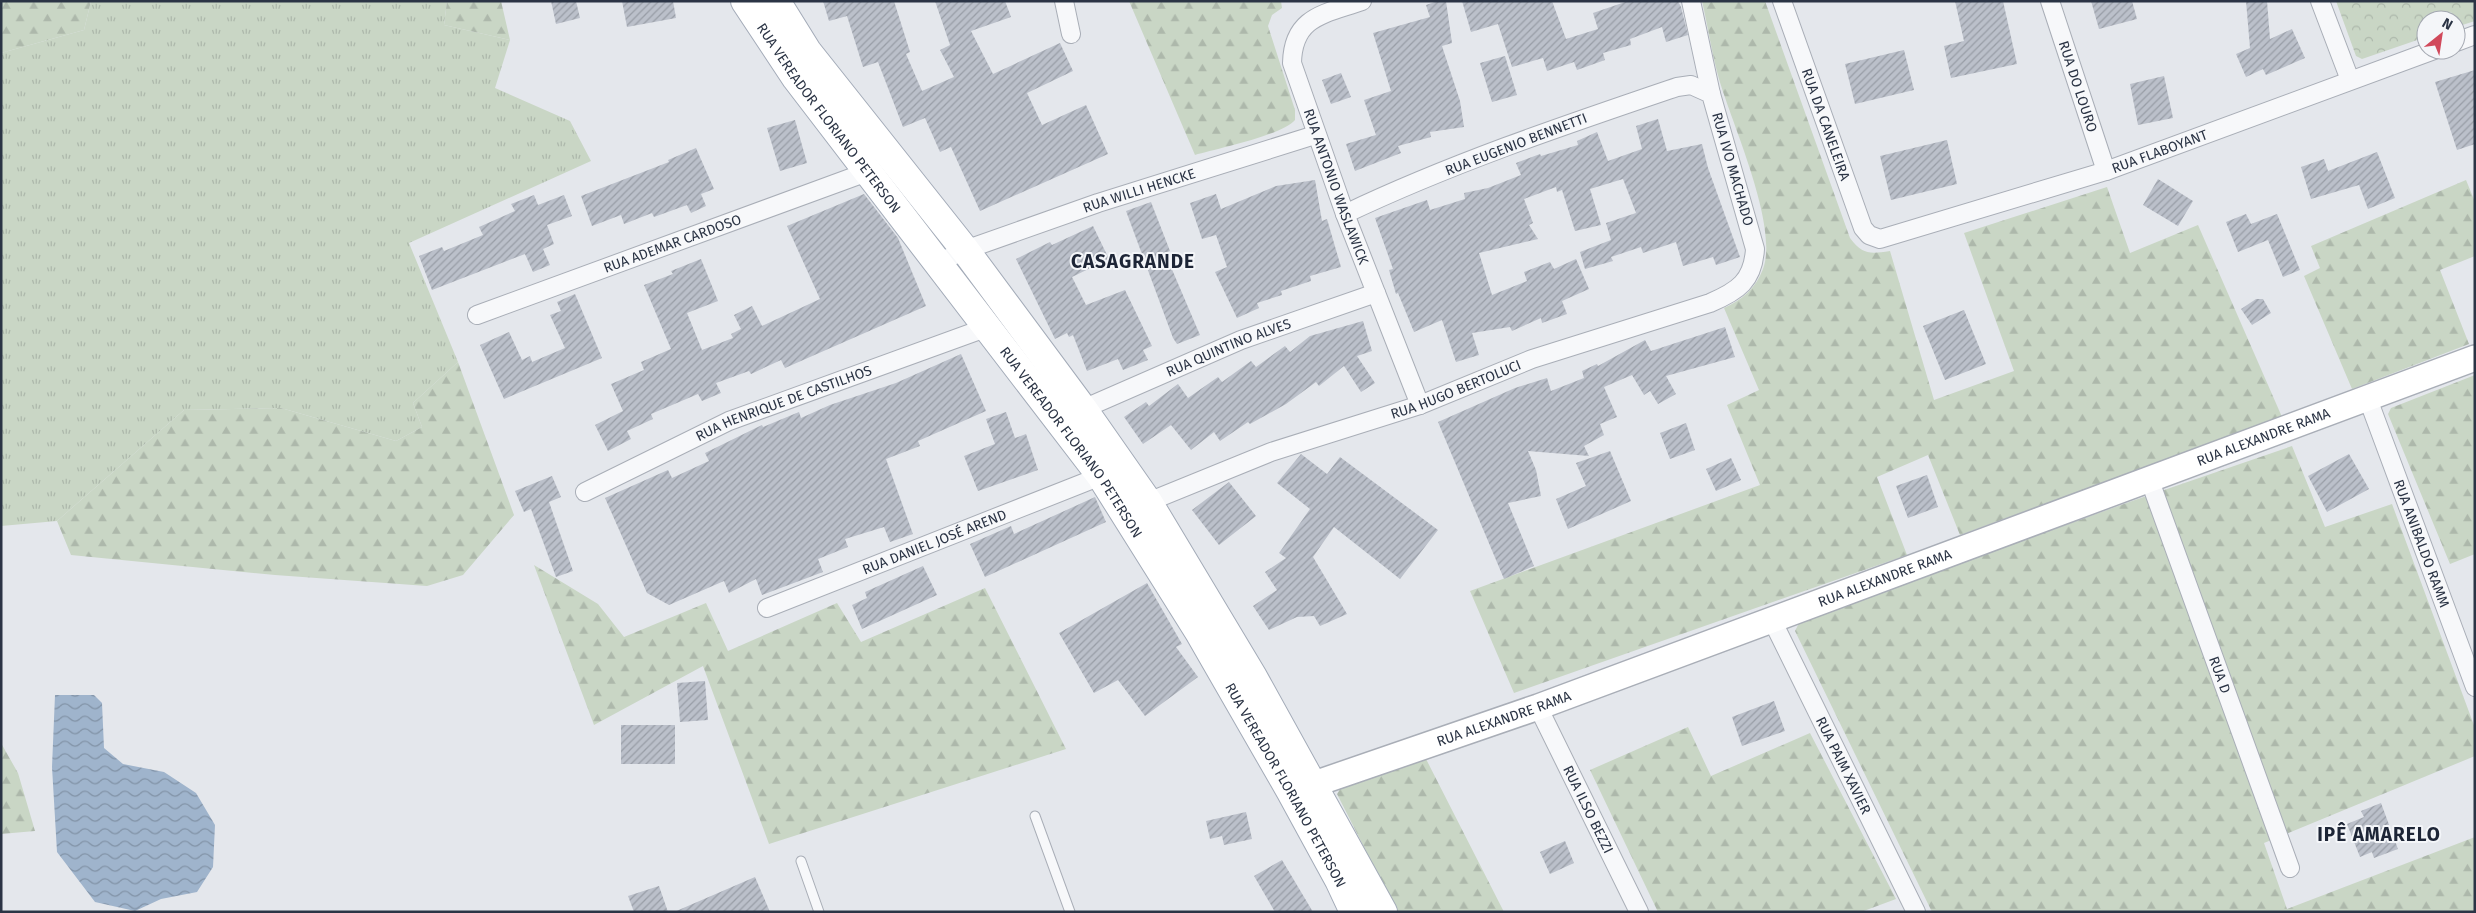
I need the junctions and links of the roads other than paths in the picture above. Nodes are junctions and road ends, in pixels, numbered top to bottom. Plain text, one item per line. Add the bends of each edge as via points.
1 (745, 1) edge
2 (776, 1) edge
3 (1064, 1) edge
4 (1362, 1) edge
5 (1691, 1) edge
6 (1782, 1) edge
7 (2050, 1) edge
8 (2320, 1) edge
9 (1070, 34) dead end
10 (2416, 56) edge
11 (2350, 80) junction
12 (1691, 85) joint
13 (1712, 94) junction
14 (1315, 135) junction
15 (2106, 171) junction
16 (867, 172) junction
17 (1345, 214) junction
18 (1880, 239) joint
19 (965, 250) junction
20 (938, 263) junction
21 (1754, 267) joint
22 (1376, 293) junction
23 (477, 315) dead end
24 (988, 328) junction
25 (2475, 358) edge
26 (2368, 399) junction
27 (1420, 405) junction
28 (1083, 409) junction
29 (1101, 476) junction
30 (2150, 481) junction
31 (585, 492) dead end
32 (1148, 502) junction
33 (767, 608) dead end
34 (1772, 620) junction
35 (2475, 687) edge
36 (1538, 707) junction
37 (1302, 787) junction
38 (1035, 816) dead end
39 (801, 861) dead end
40 (2290, 868) dead end
41 (819, 912) edge
42 (1070, 912) edge
43 (1354, 912) edge
44 (1383, 912) edge
45 (1639, 912) edge
46 (1916, 912) edge

1 - 16 main road, RUA VEREADOR FLORIANO PETERSON via 796,78
2 - 19 main road, RUA VEREADOR FLORIANO PETERSON via 807,51
3 - 9 street
4 - 14 street, RUA ANTONIO WASLAWICK via 1313,18 1299,30 1292,47 1292,63
5 - 13 street
6 - 18 street, RUA DA CANELEIRA via 1863,228 1869,235
7 - 15 street, RUA DO LOURO
8 - 11 street
10 - 11 street, RUA FLABOYANT
11 - 15 street, RUA FLABOYANT
12 - 13 street, RUA IVO MACHADO
12 - 17 street, RUA EUGENIO BENNETTI via 1514,143
13 - 21 street, RUA IVO MACHADO via 1755,249
14 - 17 street, RUA ANTONIO WASLAWICK
14 - 19 street, RUA WILLI HENCKE via 1098,203
15 - 18 street, RUA FLABOYANT
16 - 20 main road, RUA VEREADOR FLORIANO PETERSON
16 - 23 street, RUA ADEMAR CARDOSO
17 - 22 street, RUA ANTONIO WASLAWICK
19 - 20 street, RUA WILLI HENCKE
19 - 28 main road, RUA VEREADOR FLORIANO PETERSON
20 - 24 main road, RUA VEREADOR FLORIANO PETERSON
21 - 27 street, RUA HUGO BERTOLUCI via 1731,294 1710,303 1532,359
22 - 27 street, RUA ANTONIO WASLAWICK
22 - 28 street, RUA QUINTINO ALVES via 1241,340
24 - 29 main road, RUA VEREADOR FLORIANO PETERSON
24 - 31 street, RUA HENRIQUE DE CASTILHOS via 730,421
25 - 26 street, RUA ALEXANDRE RAMA
26 - 30 street, RUA ALEXANDRE RAMA
26 - 35 street, RUA ANIBALDO RAMM
27 - 32 street, RUA HUGO BERTOLUCI via 1271,452
28 - 32 main road, RUA VEREADOR FLORIANO PETERSON
29 - 33 street, RUA DANIEL JOSÉ AREND
29 - 37 main road, RUA VEREADOR FLORIANO PETERSON
30 - 34 street, RUA ALEXANDRE RAMA
30 - 40 street, RUA D
32 - 37 main road, RUA VEREADOR FLORIANO PETERSON via 1253,677
34 - 36 street, RUA ALEXANDRE RAMA
34 - 46 street, RUA PAIM XAVIER
36 - 37 street, RUA ALEXANDRE RAMA
36 - 45 street, RUA ILSO BEZZI
37 - 43 main road, RUA VEREADOR FLORIANO PETERSON
37 - 44 main road, RUA VEREADOR FLORIANO PETERSON
38 - 42 lane
39 - 41 lane

